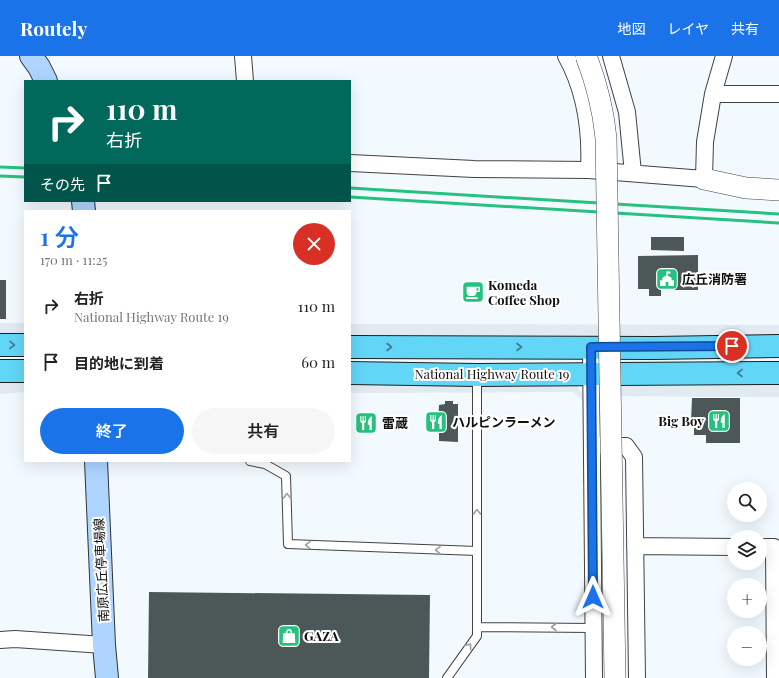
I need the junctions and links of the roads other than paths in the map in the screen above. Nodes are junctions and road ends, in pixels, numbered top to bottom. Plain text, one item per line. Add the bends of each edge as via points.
1 (31, 56) edge
2 (244, 56) edge
3 (566, 56) edge
4 (586, 56) edge
5 (611, 56) edge
6 (724, 56) edge
7 (46, 80) edge
8 (245, 80) edge
9 (713, 94) junction
10 (779, 94) edge
11 (351, 163) edge
12 (590, 170) junction
13 (633, 173) junction
14 (704, 179) junction
15 (779, 190) edge
16 (0, 345) edge
17 (24, 345) edge
18 (779, 346) edge
19 (351, 347) edge
20 (591, 347) junction
21 (24, 370) edge
22 (0, 371) edge
23 (779, 373) edge
24 (351, 374) edge
25 (591, 374) junction
26 (477, 375) junction
27 (592, 446) junction
28 (96, 462) edge
29 (255, 462) edge
30 (635, 546) junction
31 (727, 547) edge
32 (767, 547) edge
33 (477, 551) junction
34 (477, 627) junction
35 (593, 628) junction
36 (0, 640) edge
37 (104, 645) junction
38 (107, 678) edge
39 (446, 678) edge
40 (594, 678) edge
41 (615, 678) edge
42 (637, 678) edge
43 (775, 678) edge

1 - 7 main road
2 - 8 street
3 - 12 street via 573,68 586,107
4 - 41 street, bridge via 600,96 606,138
5 - 13 street via 627,112
6 - 9 street
9 - 10 street
9 - 14 street via 704,142
11 - 12 street via 474,170
12 - 13 street
13 - 14 street
14 - 15 street via 746,188
16 -> 17 highway
18 - 20 highway, National Highway Route 19
19 -> 20 highway, National Highway Route 19
20 - 25 street
21 - 22 highway
23 -> 25 highway, National Highway Route 19
24 - 26 highway, National Highway Route 19
25 - 26 highway, National Highway Route 19
25 - 27 street
33 -> 26 lane
27 - 30 street via 626,446 634,457
27 - 35 street
28 - 37 main road, 南原広丘停車場線
33 -> 29 lane via 288,544 286,476 265,464
30 - 31 street
30 - 42 street
32 - 43 street via 774,547
33 - 34 lane
35 -> 34 lane
39 -> 34 lane via 477,636
35 - 40 street
36 - 37 street
37 - 38 main road, 南原広丘停車場線

